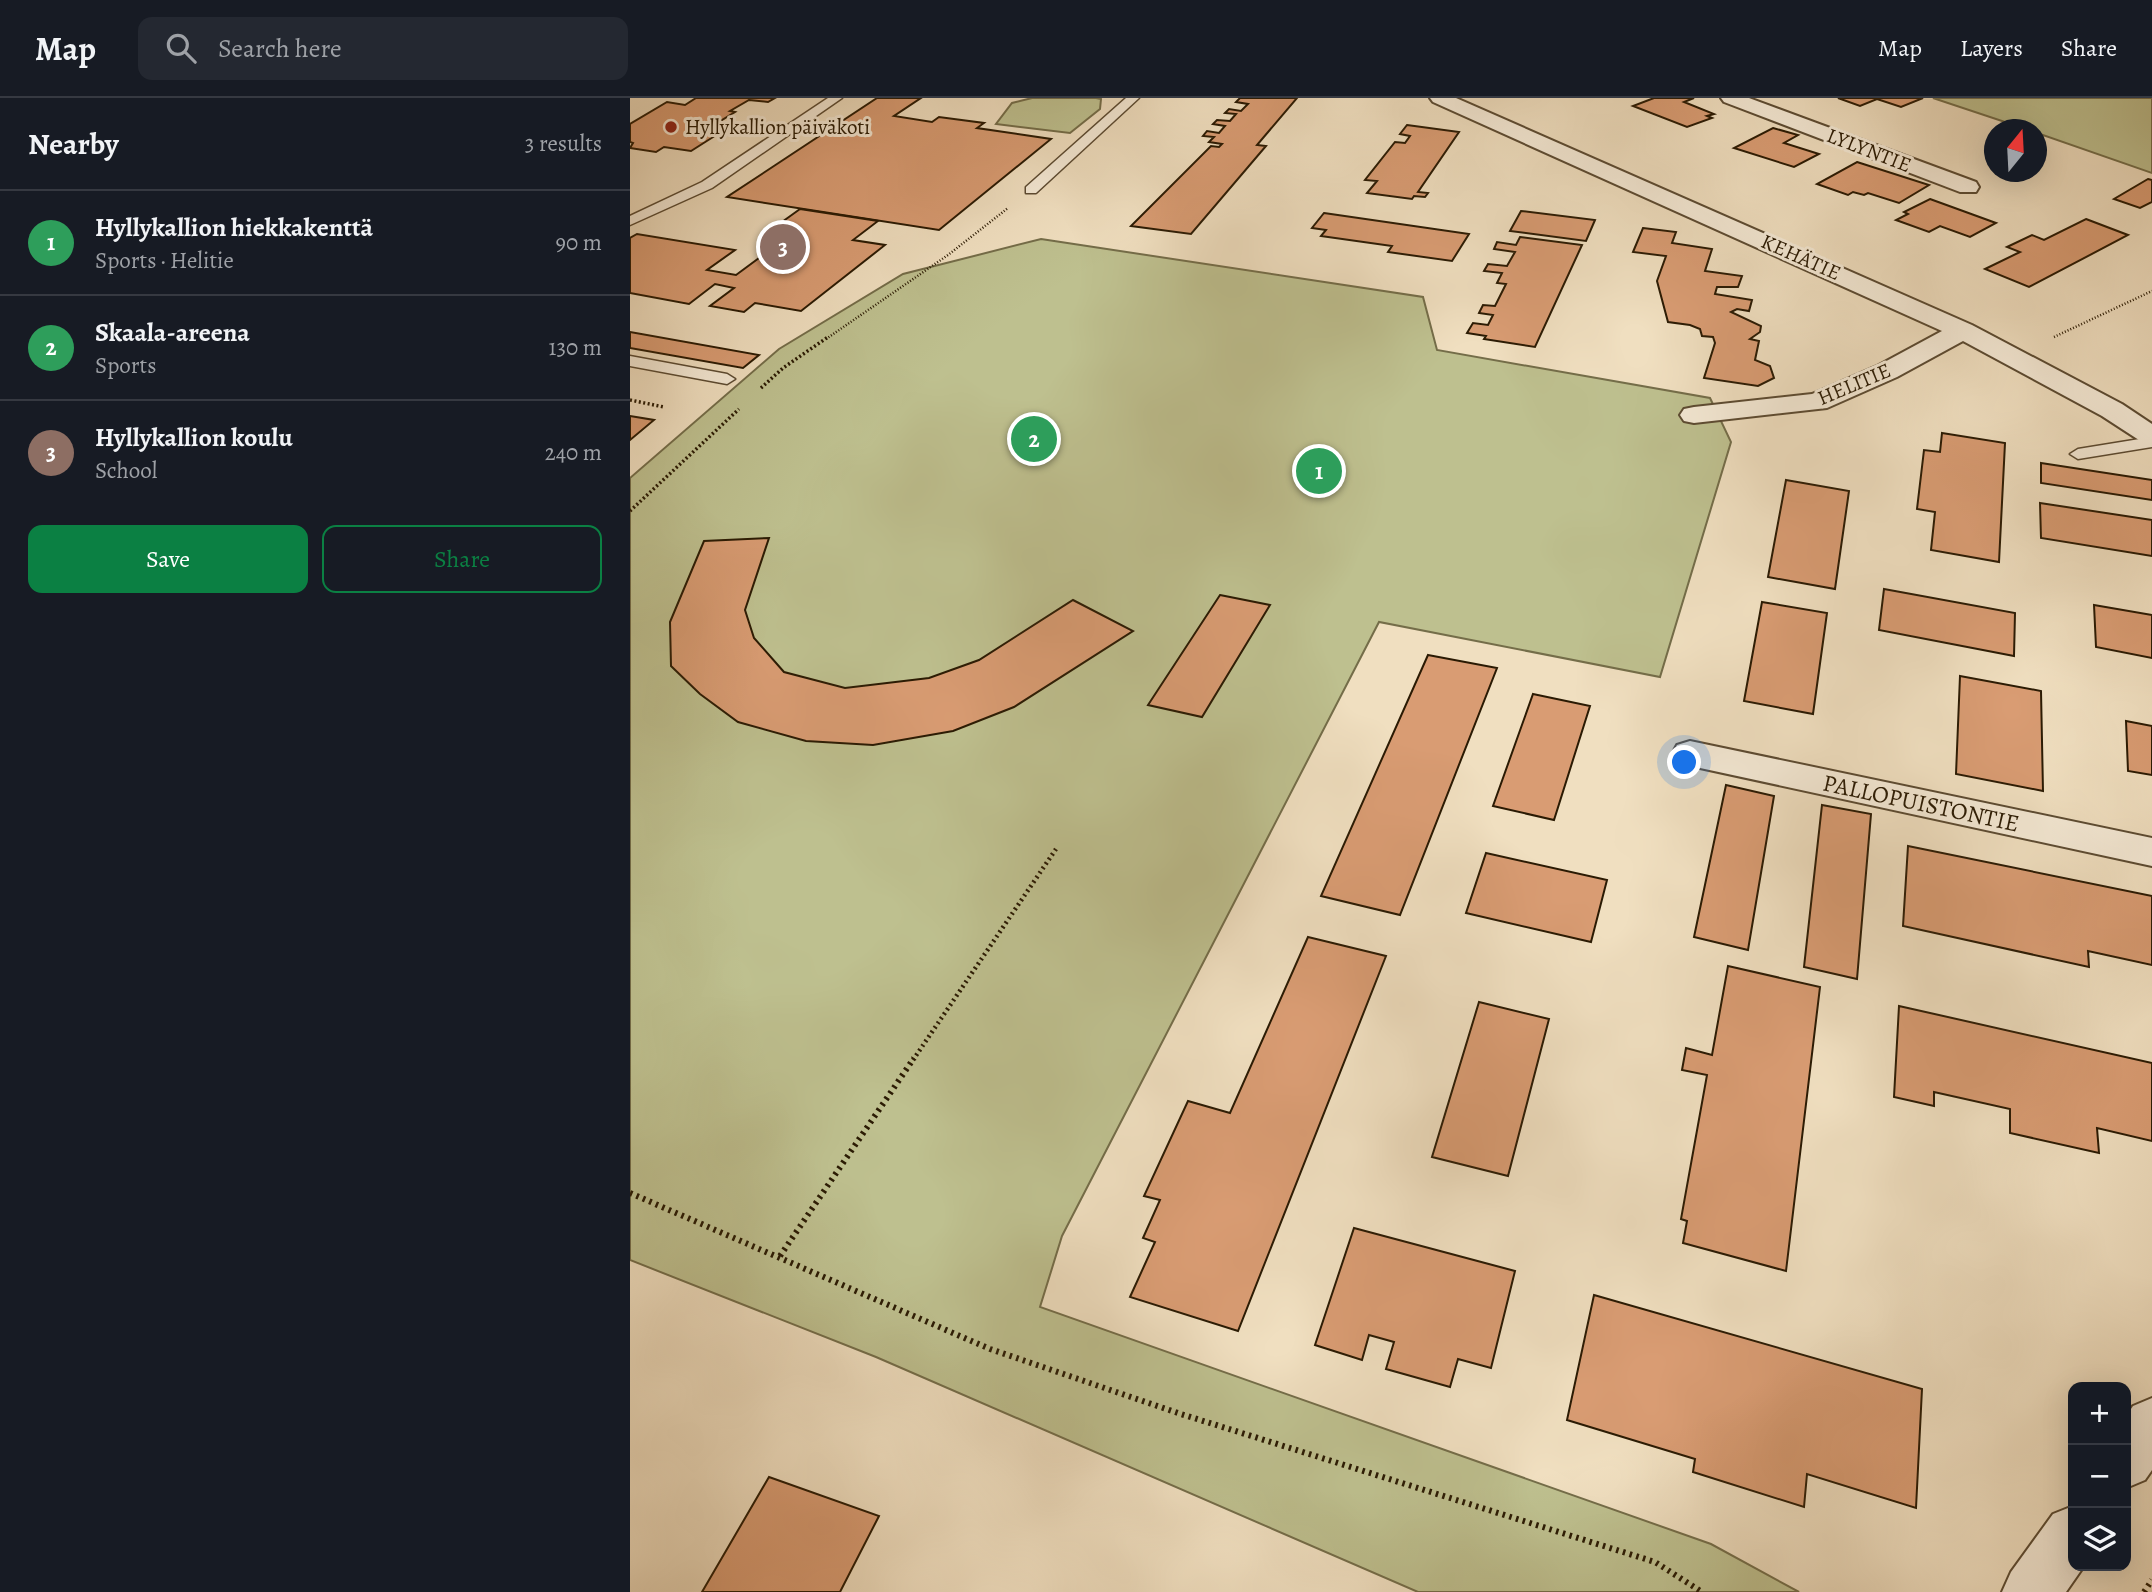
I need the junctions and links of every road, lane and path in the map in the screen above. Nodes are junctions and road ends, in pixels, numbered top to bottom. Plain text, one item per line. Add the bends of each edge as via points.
1 (836, 98) edge
2 (1133, 98) edge
3 (1440, 98) edge
4 (1731, 98) edge
5 (1968, 187) dead end
6 (1031, 190) joint
7 (630, 221) edge
8 (2143, 296) dead end
9 (2152, 300) edge
10 (1963, 330) junction
11 (630, 361) edge
12 (727, 379) dead end
13 (752, 396) dead end
14 (630, 400) edge
15 (742, 406) dead end
16 (664, 407) dead end
17 (1694, 415) dead end
18 (2152, 436) edge
19 (2152, 442) edge
20 (2078, 454) dead end
21 (630, 511) edge
22 (1690, 754) dead end
23 (1056, 849) dead end
24 (2152, 852) edge
25 (630, 1193) edge
26 (780, 1257) junction
27 (2152, 1425) edge
28 (2131, 1454) edge
29 (2068, 1541) edge
30 (2152, 1580) edge
31 (1702, 1592) edge
32 (2031, 1592) edge
33 (2144, 1592) edge

1 - 7 lane via 707,185
2 - 6 lane
3 - 10 street, KEHÄTIE
4 - 5 street, LYLYNTIE
6 - 13 path via 948,255 783,368
8 - 9 path
10 - 17 street, HELITIE via 1888,371 1817,402
10 - 18 street, KEHÄTIE
11 - 12 lane
14 - 16 path
15 - 21 path
19 - 20 lane
22 - 24 street, PALLOPUISTONTIE
23 - 26 path
25 - 26 path
26 - 31 path via 990,1349 1181,1414 1655,1562
27 - 28 street
29 - 32 street
30 - 33 path

